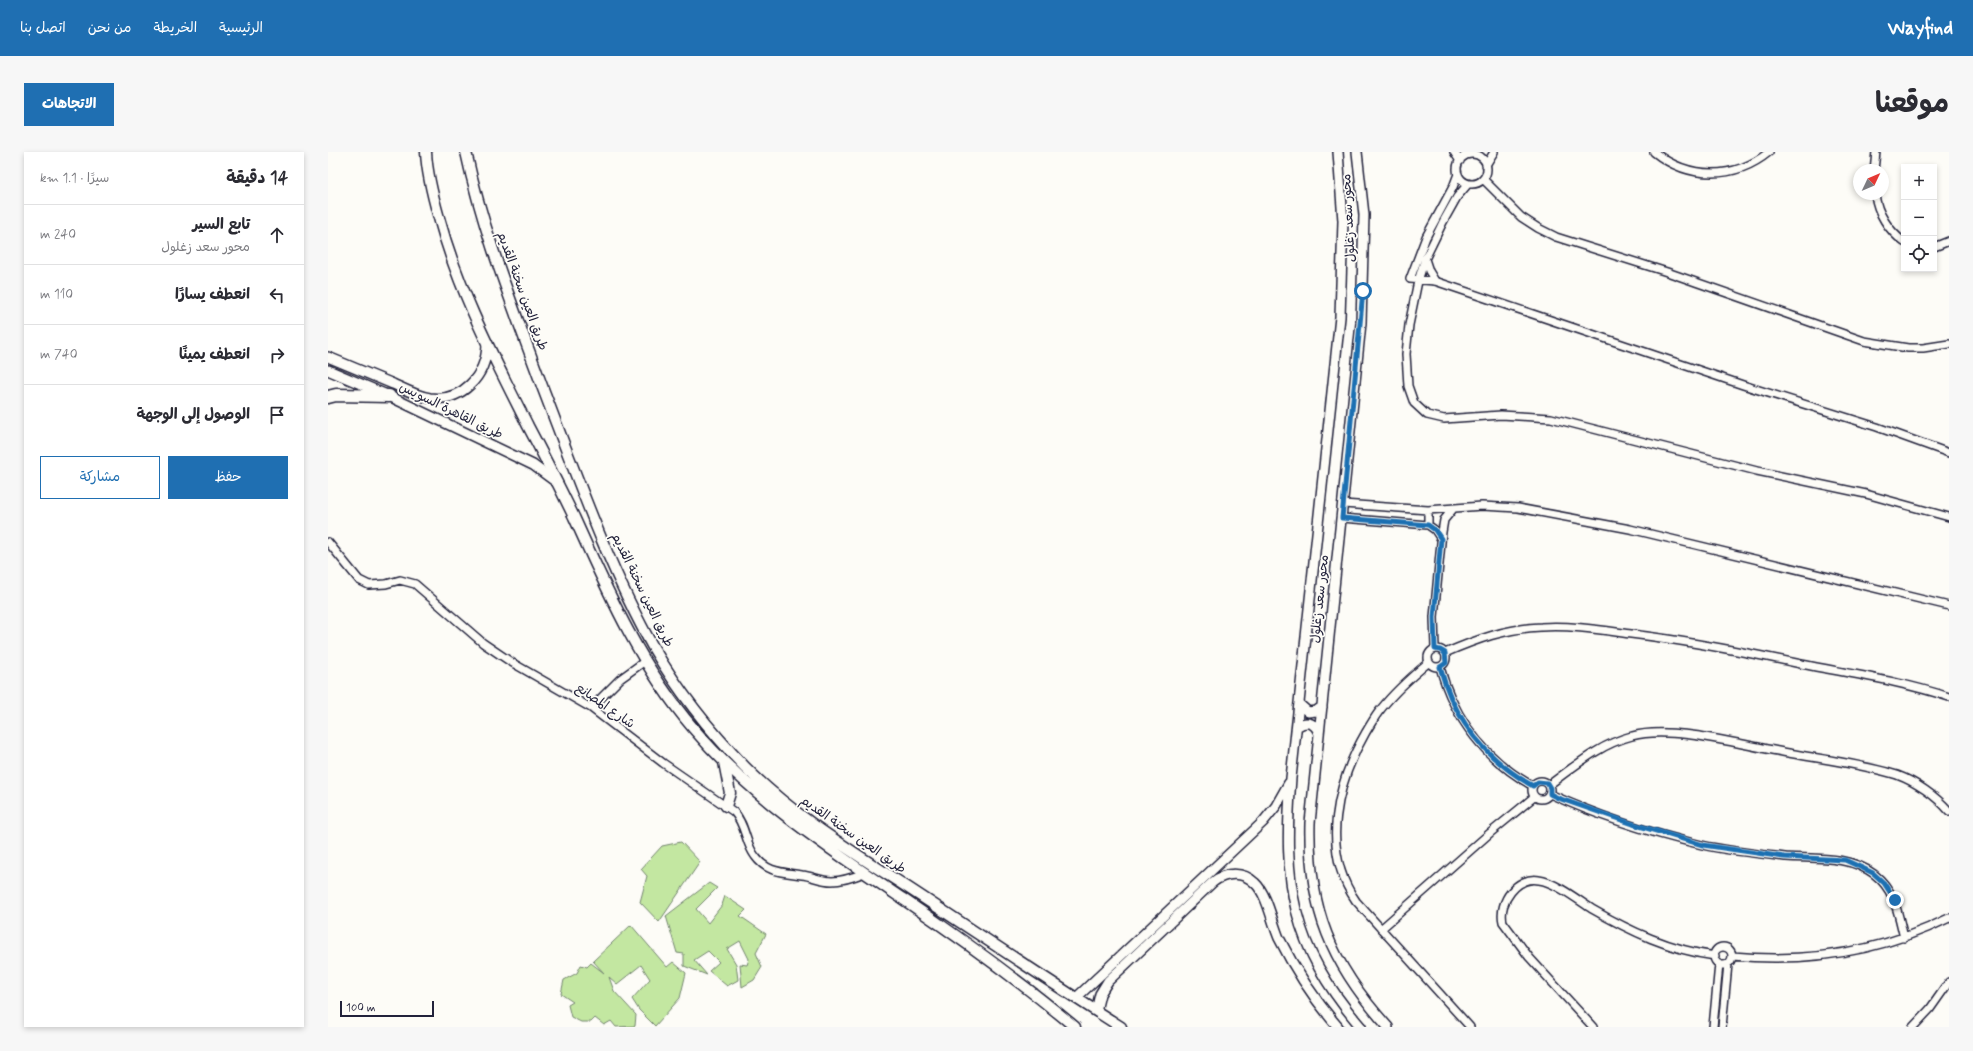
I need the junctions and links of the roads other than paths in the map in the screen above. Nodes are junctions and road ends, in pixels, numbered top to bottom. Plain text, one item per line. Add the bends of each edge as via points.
1 (426, 152) edge
2 (466, 152) edge
3 (1338, 152) edge
4 (1357, 152) edge
5 (1454, 152) edge
6 (1494, 152) edge
7 (1654, 152) edge
8 (1769, 152) edge
9 (1876, 152) edge
10 (1475, 154) edge
11 (1460, 161) junction
12 (1875, 164) edge
13 (1486, 165) junction
14 (1458, 174) junction
15 (1483, 179) junction
16 (1468, 184) junction
17 (1876, 200) edge
18 (1901, 240) edge
19 (1949, 242) edge
20 (1937, 246) edge
21 (1425, 259) junction
22 (1418, 281) junction
23 (1435, 281) junction
24 (1949, 344) edge
25 (487, 345) junction
26 (328, 356) edge
27 (328, 370) edge
28 (389, 396) junction
29 (328, 397) edge
30 (1949, 454) edge
31 (558, 484) junction
32 (1343, 504) junction
33 (1453, 509) junction
34 (1428, 510) junction
35 (1949, 517) edge
36 (1342, 518) junction
37 (1428, 525) junction
38 (1441, 539) junction
39 (328, 542) edge
40 (1949, 606) edge
41 (1435, 649) junction
42 (1445, 653) junction
43 (646, 662) junction
44 (1429, 662) junction
45 (1440, 667) junction
46 (1949, 697) edge
47 (1299, 704) junction
48 (1322, 707) junction
49 (590, 708) junction
50 (1298, 726) junction
51 (1319, 734) junction
52 (724, 762) junction
53 (1292, 778) junction
54 (1533, 786) junction
55 (1549, 786) junction
56 (1550, 794) junction
57 (1534, 797) junction
58 (726, 806) junction
59 (1949, 811) edge
60 (864, 873) junction
61 (1949, 918) edge
62 (1381, 929) junction
63 (1904, 938) junction
64 (1715, 956) junction
65 (1732, 956) junction
66 (1719, 964) junction
67 (1728, 964) junction
68 (1949, 982) edge
69 (1076, 998) junction
70 (1096, 1011) junction
71 (1075, 1027) edge
72 (1121, 1027) edge
73 (1338, 1027) edge
74 (1361, 1027) edge
75 (1388, 1027) edge
76 (1470, 1027) edge
77 (1593, 1027) edge
78 (1713, 1027) edge
79 (1722, 1027) edge
80 (1912, 1027) edge

1 - 25 main road, طريق العين سخنة القديم via 433,196 448,250
2 - 69 main road, طريق العين سخنة القديم via 479,208 504,284 589,506 640,622 686,698 745,767 806,820
3 - 47 main road, محور سعد زغلول via 1343,221 1340,317
4 - 32 main road, محور سعد زغلول via 1364,216 1363,291
5 - 11 street
6 - 13 street
7 - 8 street via 1682,168 1718,174 1744,168
9 - 12 street
10 - 11 street
10 - 13 street
11 - 14 street via 1457,166
13 - 15 street
14 - 16 street
14 - 22 street via 1432,223 1414,265 1410,279
15 - 16 street via 1476,184
15 - 24 street via 1521,217 1556,237 1667,272 1864,340 1908,348
16 - 21 street via 1457,196
17 - 18 street via 1885,222
19 - 20 street
21 - 22 street
21 - 23 street
22 - 23 street
22 - 35 street via 1406,354 1408,386 1414,403 1427,415 1444,419 1500,415 1551,418 1757,471 1866,494
23 - 30 street via 1883,429
25 - 26 main road, طريق القاهرة السويس via 484,365 473,382 456,394 437,398 417,394
25 - 31 main road, طريق العين سخنة القديم
27 - 28 main road, طريق القاهرة السويس
28 - 29 highway
28 - 31 main road, طريق القاهرة السويس via 533,465
31 - 43 main road, طريق العين سخنة القديم via 605,586
32 - 34 street
32 - 36 main road, محور سعد زغلول
33 - 34 street
33 - 38 street via 1444,520
33 - 40 street via 1482,506 1518,508 1599,523
34 - 37 street
36 - 37 street
36 - 48 main road, محور سعد زغلول
37 - 38 street
38 - 41 street via 1434,617
39 - 49 street, شارع المصانع via 359,580 375,585 400,580 412,582 488,646
41 - 42 street
41 - 44 street via 1429,654
42 - 45 street via 1446,663
42 - 46 street via 1514,630 1540,627 1585,628 1730,649 1896,683
43 - 49 street via 620,679
43 - 52 main road, طريق العين سخنة القديم via 691,726
44 - 45 street via 1434,667
44 - 62 street via 1404,683 1380,710 1352,758 1338,807 1336,846 1342,873 1354,898
45 - 54 street via 1451,699 1473,736 1504,767
47 - 48 main road via 1308,712
47 - 50 main road, محور سعد زغلول
48 - 51 main road, محور سعد زغلول
49 - 58 street, شارع المصانع
50 - 51 main road via 1304,723 1311,724 1317,727
50 - 53 main road, محور سعد زغلول
51 - 75 main road, محور سعد زغلول via 1310,823 1315,895 1327,935 1340,963 1366,1003
52 - 58 main road via 730,794
52 - 60 main road, طريق العين سخنة القديم via 788,818
53 - 69 main road via 1276,806 1263,822
53 - 74 main road, محور سعد زغلول via 1288,847 1291,889 1296,912 1309,950 1323,978
54 - 55 street via 1541,781
54 - 57 street
55 - 56 street
55 - 59 street via 1584,759 1613,742 1632,736 1668,733 1861,766 1898,776 1917,785
56 - 57 street via 1541,800
56 - 63 street via 1614,818 1703,845 1784,857 1845,860 1873,873 1890,890
57 - 62 street
58 - 60 street, شارع المصانع via 740,819 755,856 772,871 833,881
60 - 71 main road, طريق العين سخنة القديم via 1002,968
61 - 63 street
62 - 76 street
63 - 65 street via 1866,949 1815,957 1762,959
64 - 65 street via 1718,949 1723,947 1731,951
64 - 66 street
64 - 77 street via 1675,948 1638,934 1546,882 1533,879 1522,883 1504,901 1501,914 1503,922 1529,957
65 - 67 street
66 - 67 street
66 - 78 street
67 - 79 street
68 - 80 street via 1930,1009
69 - 70 main road, طريق العين سخنة القديم
70 - 72 main road, طريق العين سخنة القديم
70 - 73 main road via 1100,994 1108,981 1217,879 1230,874 1245,876 1254,881 1263,893 1278,936 1297,972

